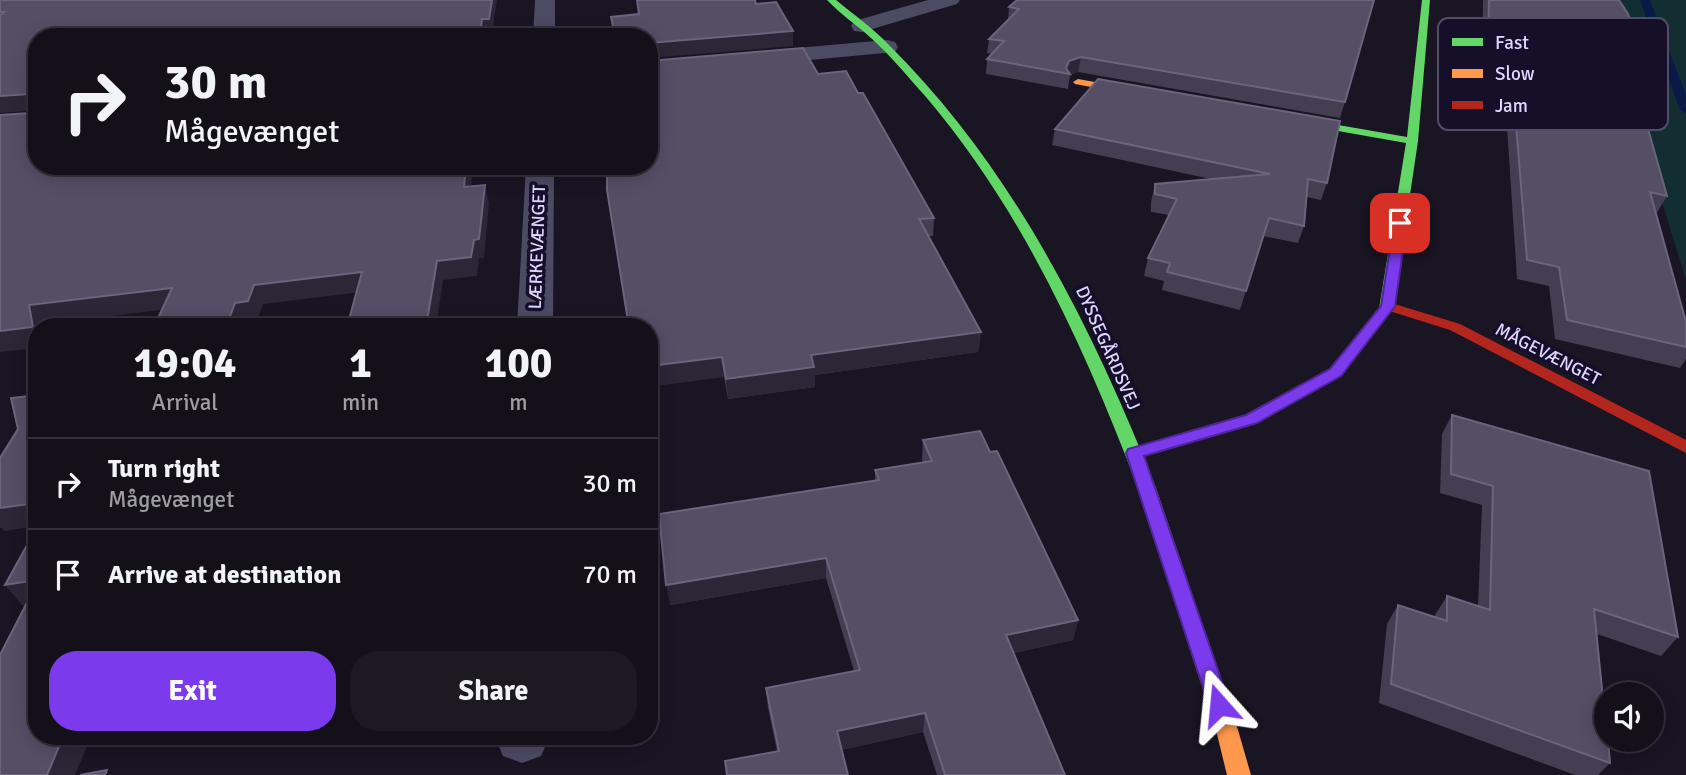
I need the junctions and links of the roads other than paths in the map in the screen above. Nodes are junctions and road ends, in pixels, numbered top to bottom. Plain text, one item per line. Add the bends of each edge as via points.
1 (545, 0) edge
2 (831, 0) edge
3 (950, 0) edge
4 (1426, 0) edge
5 (862, 26) junction
6 (544, 28) edge
7 (887, 47) junction
8 (658, 67) edge
9 (1078, 82) edge
10 (1158, 96) edge
11 (1265, 115) edge
12 (1412, 141) junction
13 (540, 175) edge
14 (1388, 306) junction
15 (535, 318) edge
16 (1686, 447) edge
17 (1134, 453) junction
18 (1239, 775) edge

1 - 6 street
2 - 5 street, DYSSEGÅRDSVEJ
3 - 5 street
4 - 12 street
5 - 7 street, DYSSEGÅRDSVEJ
7 - 8 street
7 - 17 street, DYSSEGÅRDSVEJ via 1006,194 1065,296
9 - 10 street
11 - 12 street
12 - 14 street
13 - 15 street, LÆRKEVÆNGET
14 - 16 street, MÅGEVÆNGET via 1455,327
14 - 17 street via 1335,373 1251,419
17 - 18 street, DYSSEGÅRDSVEJ

